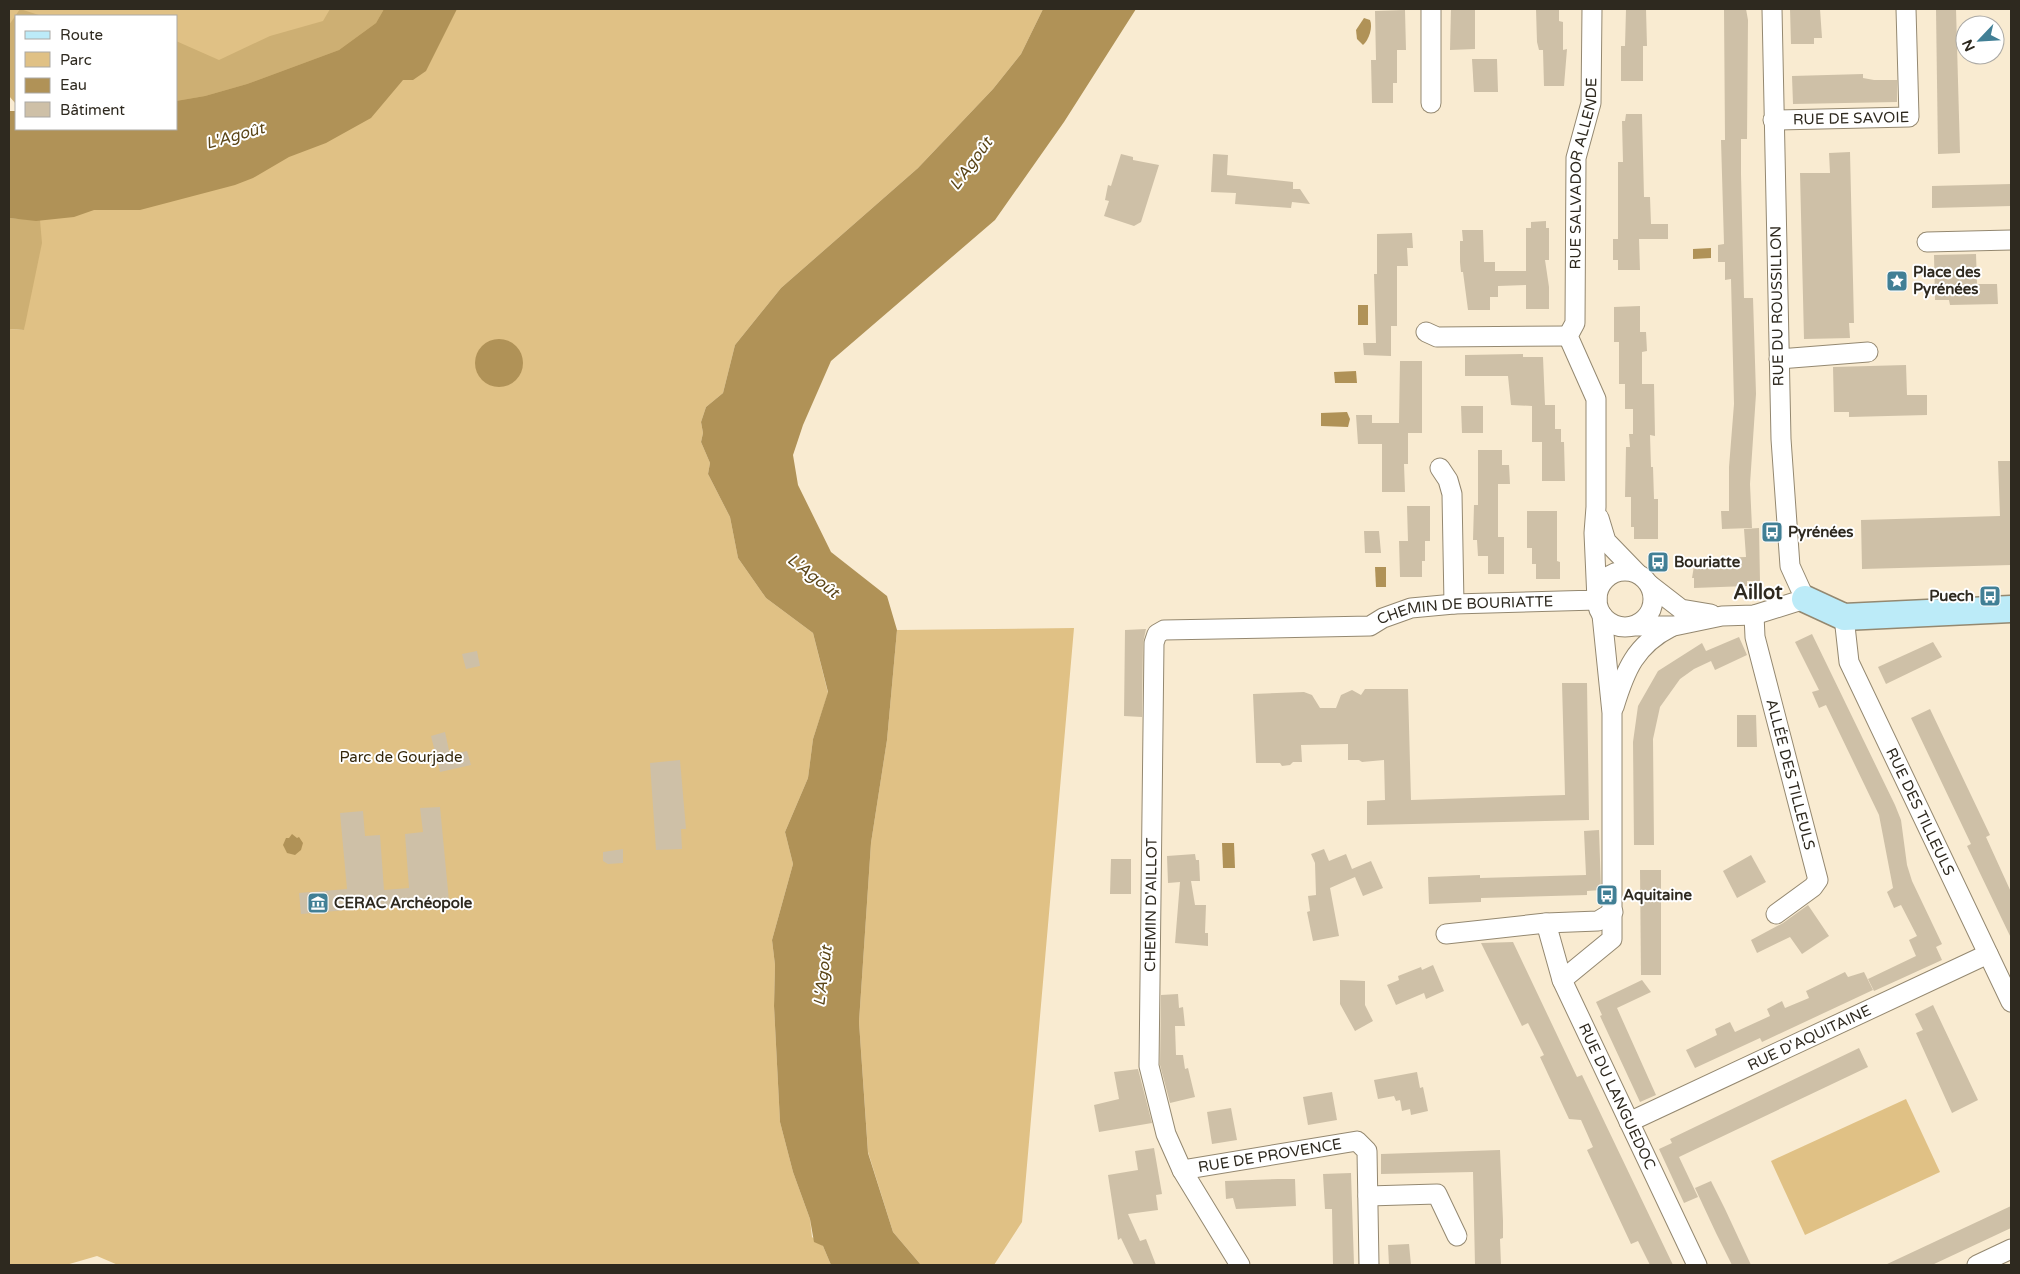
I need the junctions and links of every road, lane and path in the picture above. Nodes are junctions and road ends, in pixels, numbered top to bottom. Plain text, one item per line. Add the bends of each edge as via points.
1 (1431, 9) edge
2 (1592, 9) edge
3 (1772, 9) edge
4 (1906, 9) edge
5 (1431, 103) dead end
6 (1773, 120) junction
7 (2011, 240) edge
8 (1927, 242) dead end
9 (1426, 332) dead end
10 (1568, 336) junction
11 (1868, 352) dead end
12 (1779, 359) junction
13 (1440, 468) dead end
14 (1596, 507) junction
15 (1644, 579) junction
16 (1805, 599) junction
17 (1454, 604) junction
18 (1600, 608) junction
19 (2011, 609) edge
20 (1754, 615) junction
21 (1722, 616) junction
22 (1844, 617) junction
23 (1647, 625) junction
24 (1156, 634) joint
25 (1612, 713) junction
26 (1613, 912) junction
27 (1776, 914) dead end
28 (1546, 923) junction
29 (1446, 934) dead end
30 (1988, 954) junction
31 (1562, 980) junction
32 (2011, 1002) edge
33 (1629, 1122) junction
34 (1182, 1170) junction
35 (1368, 1196) junction
36 (1457, 1236) dead end
37 (2011, 1249) edge
38 (1240, 1265) edge
39 (1369, 1265) edge
40 (1697, 1265) edge
41 (1977, 1265) edge

1 - 5 street
2 - 10 street, RUE SALVADOR ALLENDE via 1591,103 1576,158 1575,323
3 - 6 street, RUE DU ROUSSILLON
4 - 6 street, RUE DE SAVOIE via 1909,118
6 - 12 street, RUE DU ROUSSILLON
7 - 8 street
9 - 10 street via 1437,337
10 - 14 street via 1596,399
11 - 12 street
12 - 16 street, RUE DU ROUSSILLON via 1790,566
13 - 17 street via 1452,494
14 - 15 street via 1606,541
14 - 18 street via 1594,533
15 - 18 street via 1626,570 1612,574 1600,588
15 - 21 street via 1681,609
15 - 23 street via 1654,599
16 - 20 street
16 - 22 street
17 - 18 street, CHEMIN DE BOURIATTE
17 - 24 street, CHEMIN DE BOURIATTE via 1411,608 1370,626 1164,630
18 - 23 street via 1616,626
18 - 25 street
19 - 22 street
20 - 21 street
20 - 27 street, ALLÉE DES TILLEULS via 1755,637 1818,880 1814,887
21 - 23 street via 1674,626
22 - 30 street, RUE DES TILLEULS via 1849,662
23 - 25 street
24 - 34 street, CHEMIN D'AILLOT via 1149,1066 1166,1134
25 - 26 street
26 - 28 street via 1598,921
26 - 31 street via 1612,939
28 - 29 street
28 - 31 street, RUE DU LANGUEDOC
30 - 32 street, RUE DES TILLEULS
30 - 33 street, RUE D'AQUITAINE
31 - 33 street, RUE DU LANGUEDOC
33 - 40 street, RUE DU LANGUEDOC
34 - 35 street, RUE DE PROVENCE via 1357,1141 1367,1151
34 - 38 street, CHEMIN D'AILLOT
35 - 36 street via 1437,1194
35 - 39 street
37 - 41 street

